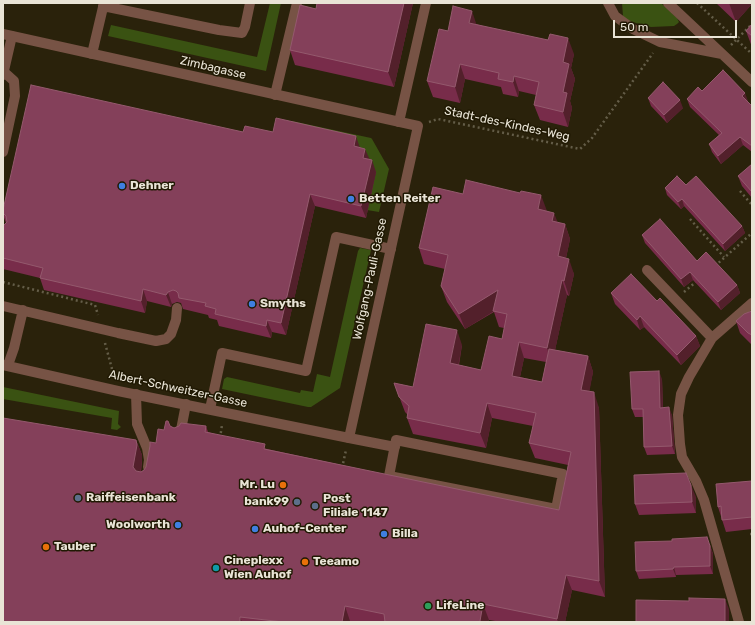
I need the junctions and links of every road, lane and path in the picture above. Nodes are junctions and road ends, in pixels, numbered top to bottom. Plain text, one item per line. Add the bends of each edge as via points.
1 (250, 3) edge
2 (296, 3) edge
3 (426, 3) edge
4 (608, 3) edge
5 (668, 3) edge
6 (697, 3) edge
7 (103, 5) edge
8 (752, 24) edge
9 (8, 35) edge
10 (739, 38) dead end
11 (660, 42) junction
12 (92, 54) junction
13 (722, 54) junction
14 (752, 54) edge
15 (3, 73) edge
16 (752, 82) edge
17 (275, 95) junction
18 (399, 122) junction
19 (418, 126) junction
20 (3, 152) edge
21 (740, 191) edge
22 (752, 205) edge
23 (690, 219) dead end
24 (752, 233) edge
25 (391, 249) junction
26 (724, 257) junction
27 (714, 267) edge
28 (647, 270) dead end
29 (697, 281) edge
30 (676, 300) junction
31 (752, 303) edge
32 (3, 306) edge
33 (178, 308) edge
34 (23, 310) junction
35 (712, 338) junction
36 (6, 365) edge
37 (136, 394) junction
38 (186, 404) junction
39 (210, 409) junction
40 (224, 412) junction
41 (180, 437) edge
42 (349, 438) junction
43 (219, 441) edge
44 (395, 447) junction
45 (342, 471) edge
46 (146, 474) edge
47 (739, 622) edge

1 - 7 street via 242,33
2 - 17 street
3 - 18 street
4 - 11 street via 615,16 633,29
5 - 13 street
6 - 14 path
7 - 12 street
8 - 10 path
9 - 12 street, Zimbagasse
9 - 15 street
11 - 13 street
11 - 19 path, Stadt-des-Kindes-Weg via 592,138 580,149 438,119
12 - 17 street, Zimbagasse
13 - 16 street
15 - 20 street via 14,81 14,96
17 - 18 street, Zimbagasse
18 - 19 street, Zimbagasse
19 - 25 street, Wolfgang-Pauli-Gasse
21 - 22 path
23 - 26 path
24 - 26 path
25 - 39 street via 336,236 306,371 222,353
25 - 42 street, Wolfgang-Pauli-Gasse
26 - 27 path
28 - 30 street
29 - 30 path
30 - 35 street
31 - 35 street
32 - 34 street
33 - 34 street via 172,334 166,339 156,341
34 - 36 street via 14,348
35 - 47 street via 681,394 678,415 680,444 682,457 704,500
36 - 37 street, Albert-Schweitzer-Gasse
37 - 38 street, Albert-Schweitzer-Gasse
37 - 46 street via 137,424 149,460
38 - 39 street, Albert-Schweitzer-Gasse
38 - 41 street
39 - 40 street, Albert-Schweitzer-Gasse
40 - 42 street, Albert-Schweitzer-Gasse
40 - 43 path
42 - 44 street, Albert-Schweitzer-Gasse
42 - 45 path
44 - 44 street via 396,440 563,474 556,509 389,476

